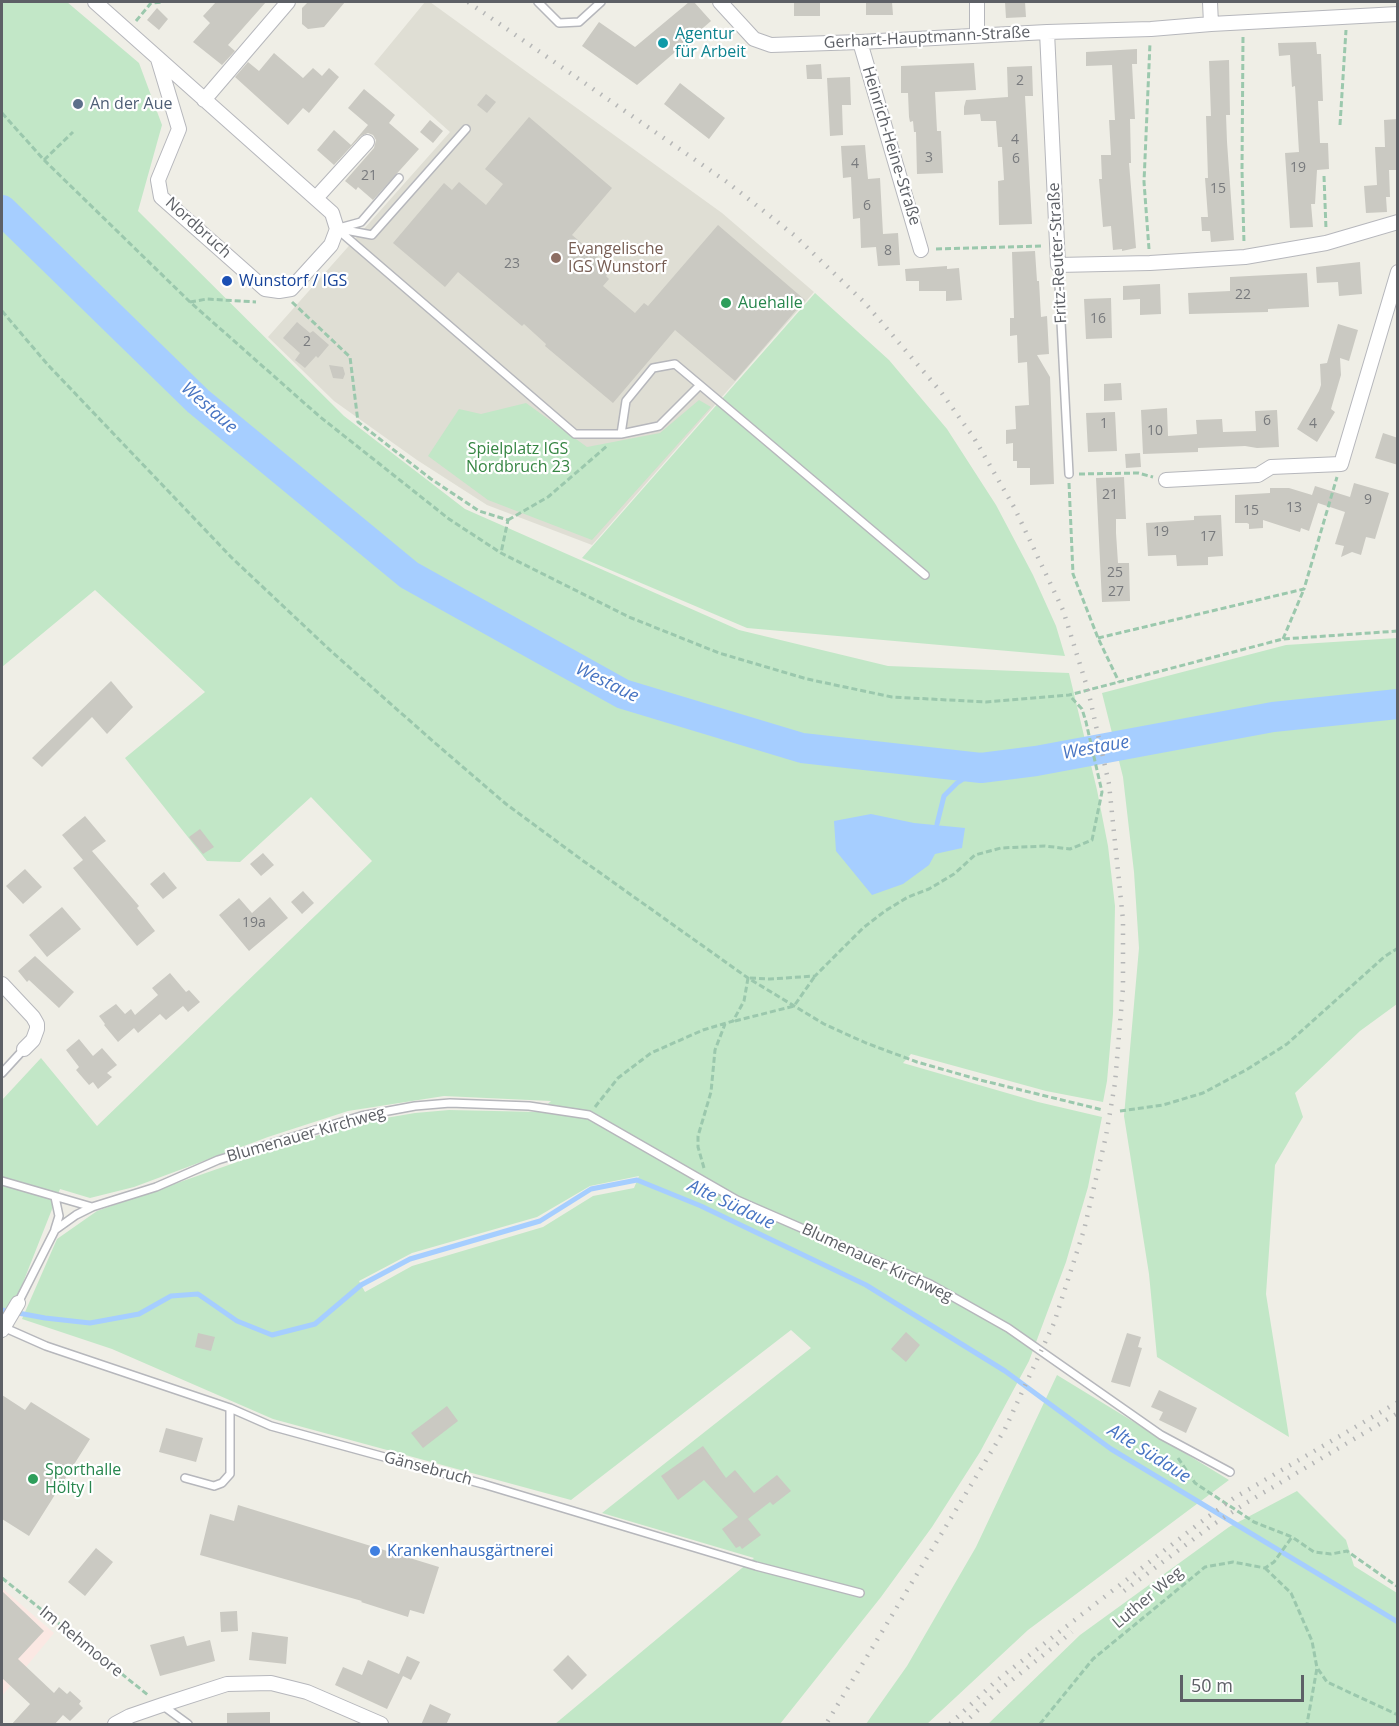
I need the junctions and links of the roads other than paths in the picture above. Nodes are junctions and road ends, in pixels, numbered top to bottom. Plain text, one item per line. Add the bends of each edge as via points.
1 (95, 2) edge
2 (288, 2) edge
3 (538, 2) edge
4 (601, 2) edge
5 (720, 2) edge
6 (977, 2) edge
7 (1210, 2) edge
8 (1398, 14) edge
9 (1211, 24) junction
10 (1047, 32) junction
11 (977, 35) junction
12 (860, 42) junction
13 (158, 59) junction
14 (204, 100) junction
15 (466, 129) dead end
16 (367, 142) dead end
17 (399, 178) dead end
18 (316, 198) junction
19 (1398, 222) edge
20 (337, 229) junction
21 (921, 250) road end
22 (1058, 265) junction
23 (1398, 272) edge
24 (700, 385) junction
25 (621, 434) junction
26 (1069, 474) road end
27 (1166, 480) road end
28 (925, 575) dead end
29 (2, 984) edge
30 (24, 1049) joint
31 (2, 1073) edge
32 (2, 1181) edge
33 (55, 1197) junction
34 (92, 1207) junction
35 (55, 1230) junction
36 (18, 1303) joint
37 (2, 1328) edge
38 (230, 1408) junction
39 (1230, 1472) dead end
40 (184, 1478) dead end
41 (860, 1593) dead end
42 (162, 1705) junction
43 (114, 1725) edge
44 (188, 1725) edge
45 (381, 1725) edge

1 - 13 street
2 - 14 street
3 - 4 lane via 559,23 579,22
5 - 12 street, Gerhart-Hauptmann-Straße via 754,39 771,45
6 - 11 street
7 - 9 street
8 - 9 street, Gerhart-Hauptmann-Straße
9 - 10 street, Gerhart-Hauptmann-Straße
10 - 11 street, Gerhart-Hauptmann-Straße
10 - 22 street, Fritz-Reuter-Straße
11 - 12 street, Gerhart-Hauptmann-Straße
12 - 21 street, Heinrich-Heine-Straße
13 - 14 street
13 - 20 street, Nordbruch via 179,129 158,180 161,197 265,289 291,289 331,245
14 - 18 street
15 - 20 lane via 372,235
16 - 18 street
17 - 20 lane via 361,222
18 - 20 street via 332,213
19 - 22 street via 1326,243 1245,257
20 - 25 lane via 575,434
22 - 26 lane, Fritz-Reuter-Straße
23 - 27 street via 1341,464 1271,467 1258,475
24 - 25 lane via 659,426
24 - 25 lane via 675,364 653,368 626,401
24 - 28 lane
29 - 30 street via 37,1024 33,1040
30 - 31 lane
32 - 33 lane
33 - 34 lane
33 - 35 lane via 59,1216
34 - 35 lane, Blumenauer Kirchweg
34 - 39 lane, Blumenauer Kirchweg via 156,1187 218,1160 361,1116 415,1106 529,1106 589,1115 737,1200 930,1284 1008,1328 1161,1435
35 - 36 lane
36 - 37 street
37 - 38 lane, Gänsebruch
38 - 40 lane via 230,1474 214,1486
38 - 41 lane, Gänsebruch via 271,1426
42 - 43 street
42 - 44 lane
42 - 45 street via 227,1684 271,1683 307,1692

